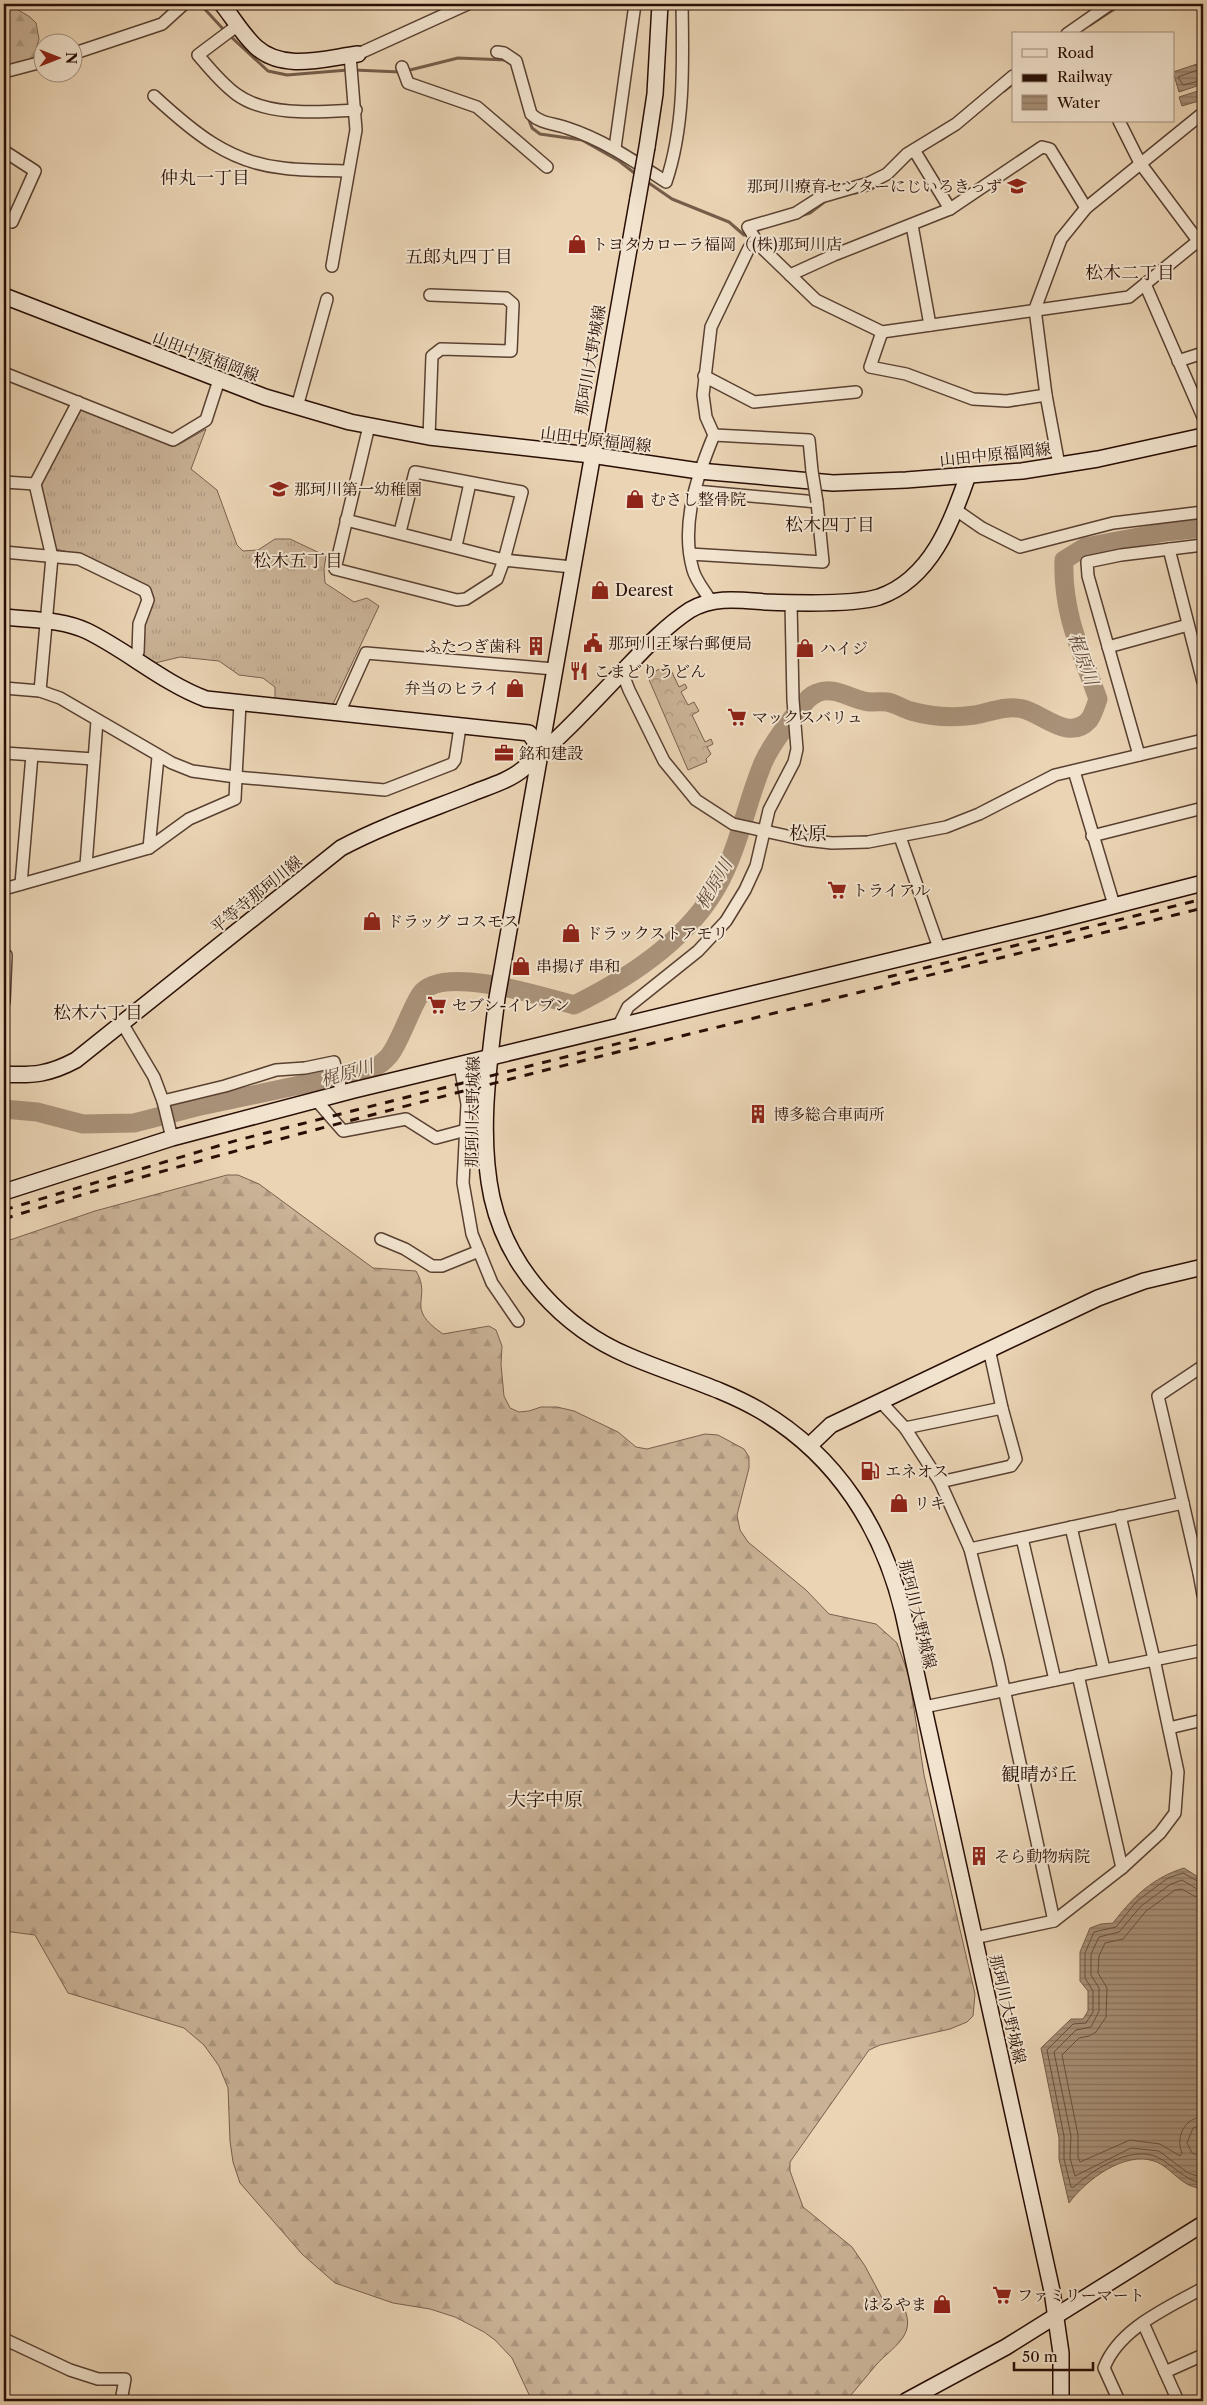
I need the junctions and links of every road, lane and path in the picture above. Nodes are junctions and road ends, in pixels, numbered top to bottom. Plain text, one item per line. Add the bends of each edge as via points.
1 (184, 4) edge
2 (222, 4) edge
3 (468, 4) edge
4 (635, 4) edge
5 (660, 4) edge
6 (682, 4) edge
7 (1110, 4) edge
8 (238, 25) junction
9 (1070, 32) edge
10 (82, 51) edge
11 (496, 52) dead end
12 (354, 55) junction
13 (32, 65) edge
14 (402, 67) dead end
15 (4, 72) edge
16 (1012, 77) edge
17 (154, 96) dead end
18 (356, 110) junction
19 (1203, 113) edge
20 (1120, 122) edge
21 (615, 148) junction
22 (914, 150) junction
23 (4, 151) edge
24 (1140, 163) junction
25 (547, 168) dead end
26 (348, 170) junction
27 (1086, 208) junction
28 (950, 209) junction
29 (4, 219) edge
30 (912, 225) junction
31 (1202, 242) edge
32 (759, 244) junction
33 (332, 266) dead end
34 (790, 275) junction
35 (1145, 284) junction
36 (430, 295) dead end
37 (4, 296) edge
38 (327, 299) dead end
39 (1035, 309) junction
40 (930, 325) junction
41 (882, 332) junction
42 (1203, 353) edge
43 (1178, 361) junction
44 (4, 376) edge
45 (704, 376) junction
46 (219, 380) junction
47 (856, 392) dead end
48 (1046, 395) junction
49 (78, 402) junction
50 (297, 407) junction
51 (1203, 417) edge
52 (369, 426) junction
53 (714, 435) junction
54 (1203, 436) edge
55 (429, 437) junction
56 (591, 455) junction
57 (1060, 465) junction
58 (699, 471) junction
59 (968, 475) junction
60 (4, 482) edge
61 (470, 483) junction
62 (35, 484) junction
63 (695, 491) junction
64 (817, 502) junction
65 (956, 510) junction
66 (1203, 512) edge
67 (346, 520) junction
68 (400, 532) junction
69 (1203, 545) edge
70 (456, 546) junction
71 (1169, 549) junction
72 (4, 552) edge
73 (690, 554) junction
74 (52, 557) junction
75 (504, 560) junction
76 (572, 567) junction
77 (710, 600) junction
78 (792, 603) junction
79 (4, 617) edge
80 (46, 621) junction
81 (1188, 625) junction
82 (1108, 647) junction
83 (134, 658) junction
84 (554, 668) junction
85 (622, 672) junction
86 (1203, 682) edge
87 (4, 688) edge
88 (40, 691) junction
89 (240, 704) junction
90 (338, 713) junction
91 (97, 721) junction
92 (460, 727) junction
93 (1203, 740) edge
94 (542, 751) junction
95 (4, 753) edge
96 (32, 755) junction
97 (1139, 755) junction
98 (158, 757) junction
99 (94, 759) junction
100 (1074, 770) junction
101 (236, 777) junction
102 (1203, 808) edge
103 (763, 832) junction
104 (1092, 836) junction
105 (900, 837) junction
106 (149, 848) junction
107 (86, 865) junction
108 (1203, 883) edge
109 (21, 884) junction
110 (4, 889) edge
111 (1114, 905) junction
112 (939, 948) junction
113 (6, 955) dead end
114 (4, 1002) edge
115 (122, 1023) junction
116 (618, 1027) junction
117 (489, 1059) junction
118 (460, 1066) junction
119 (4, 1074) edge
120 (342, 1094) junction
121 (163, 1100) junction
122 (316, 1100) junction
123 (466, 1130) junction
124 (172, 1138) junction
125 (4, 1192) edge
126 (381, 1239) dead end
127 (479, 1251) junction
128 (1203, 1267) edge
129 (518, 1320) dead end
130 (989, 1349) junction
131 (1203, 1366) edge
132 (881, 1402) junction
133 (1002, 1408) junction
134 (905, 1428) junction
135 (809, 1446) junction
136 (940, 1482) junction
137 (1183, 1503) junction
138 (1120, 1516) junction
139 (1071, 1527) junction
140 (1022, 1538) junction
141 (970, 1549) junction
142 (1201, 1573) edge
143 (1203, 1595) edge
144 (1203, 1650) edge
145 (1154, 1658) junction
146 (1104, 1669) junction
147 (1078, 1675) junction
148 (1055, 1680) junction
149 (1004, 1691) junction
150 (924, 1707) junction
151 (1203, 1720) edge
152 (1169, 1728) junction
153 (1122, 1868) junction
154 (1054, 1921) junction
155 (974, 1938) junction
156 (1203, 2224) edge
157 (1203, 2288) edge
158 (1055, 2317) junction
159 (1142, 2323) junction
160 (4, 2340) edge
161 (1203, 2355) edge
162 (1165, 2372) junction
163 (121, 2401) edge
164 (906, 2401) edge
165 (1060, 2401) edge
166 (1119, 2401) edge
167 (1178, 2401) edge

1 - 10 street via 162,24
2 - 8 main road
3 - 12 street
4 - 21 street
5 - 56 main road, 那珂川大野城線, bridge via 655,94 647,147
6 - 21 street via 683,78 666,182
7 - 9 street
8 - 12 main road via 257,47 286,62
8 - 18 street via 198,55 237,94 255,104 298,111
11 - 21 street via 516,61 529,109 537,120 583,133
12 - 18 street
13 - 15 street
14 - 25 street via 408,83 477,107
16 - 22 street via 956,124
17 - 26 street via 203,138 240,158 282,168
18 - 26 street via 356,130
19 - 24 street
20 - 24 street
22 - 28 street
22 - 32 street via 879,178 821,197 796,213 748,227
23 - 29 street via 35,171 12,222
24 - 27 street
24 - 31 street
26 - 33 street
27 - 28 street via 1050,149 1042,147
27 - 39 street via 1061,239
28 - 30 street
30 - 34 street
30 - 40 street
31 - 35 street
32 - 34 street
32 - 45 street via 749,248 710,327
34 - 41 street via 816,300
35 - 39 street via 1129,297
35 - 43 street
36 - 55 street via 506,298 513,304 511,351 441,348 432,356
37 - 46 main road, 山田中原福岡線
38 - 50 street
39 - 40 street
39 - 48 street
40 - 41 street
41 - 48 street via 870,366 906,374 973,399 1007,401
42 - 43 street
43 - 51 street
44 - 49 street
45 - 47 street via 754,402
45 - 53 street via 706,417
46 - 49 street via 206,420 173,440
46 - 50 main road, 山田中原福岡線
48 - 57 street
49 - 62 street
50 - 52 main road, 山田中原福岡線
52 - 55 main road, 山田中原福岡線
52 - 67 street
53 - 58 street
53 - 64 street, bridge via 808,440
54 - 57 main road, 山田中原福岡線 via 1098,460
55 - 56 main road, 山田中原福岡線
56 - 58 main road, 山田中原福岡線
56 - 76 main road, 那珂川大野城線
57 - 59 main road, 山田中原福岡線
58 - 59 main road, 山田中原福岡線 via 833,483
58 - 63 street
59 - 65 main road
60 - 62 street
61 - 68 street via 415,472
61 - 70 street
61 - 75 street via 522,492
62 - 74 street
63 - 64 street
63 - 73 street via 690,520
64 - 73 street via 823,562
65 - 66 street via 982,528 1020,547 1113,523
65 - 78 main road via 931,557 894,590 858,600
67 - 68 street
67 - 75 street via 335,569 435,596 466,599 497,579
68 - 70 street
69 - 71 street
70 - 75 street
71 - 81 street
71 - 82 street via 1087,562
72 - 74 street
73 - 77 street via 693,572
74 - 80 street
74 - 83 street via 79,559 145,592 148,600 139,624 138,652
75 - 76 street
76 - 84 main road, 那珂川大野城線
77 - 78 main road
77 - 85 main road via 665,629
78 - 103 street via 797,749
79 - 80 main road
80 - 83 main road via 86,630
80 - 88 street
81 - 82 street
81 - 86 street
82 - 97 street
83 - 89 main road via 183,690 206,699
84 - 90 street via 366,653
84 - 94 main road, 那珂川大野城線
85 - 94 main road
85 - 103 street via 652,739 678,781 696,800 732,824
87 - 88 street
88 - 91 street via 60,698
89 - 90 main road
89 - 101 street
90 - 92 main road
91 - 98 street
91 - 99 street
92 - 94 main road via 529,733
92 - 101 street via 452,764 385,790
93 - 97 street
94 - 115 main road, 平等寺那珂川線 via 515,774 374,831 341,848
94 - 117 main road, 那珂川大野城線 via 501,974
95 - 96 street
96 - 99 street
96 - 109 street
97 - 100 street
98 - 101 street via 192,771
98 - 106 street
99 - 107 street
100 - 104 street
100 - 105 street via 1055,775 946,827
101 - 106 street via 235,799 189,819
102 - 104 street
103 - 105 street via 832,843
103 - 116 street via 756,866 726,921 698,951 628,1007
104 - 111 street
105 - 112 street
106 - 107 street
107 - 109 street
108 - 111 main road
109 - 110 street
111 - 112 main road
112 - 116 main road
113 - 114 street
115 - 119 main road, 平等寺那珂川線 via 76,1060 56,1070 30,1076
115 - 121 street via 154,1077
116 - 117 main road
117 - 118 main road
117 - 135 main road, 那珂川大野城線 via 486,1150 493,1199 507,1240 544,1295 573,1324 614,1349 746,1403 782,1424
118 - 120 main road
118 - 123 street via 467,1104
120 - 121 street via 334,1062 276,1070
120 - 122 main road
121 - 124 street
122 - 123 street via 343,1131 406,1119 436,1138
122 - 124 main road
123 - 127 street via 462,1183 472,1234
124 - 125 main road
126 - 127 street via 432,1266 442,1266
127 - 129 street via 492,1283
128 - 130 main road via 1144,1281 1098,1298
130 - 132 main road
130 - 133 street
131 - 137 street via 1158,1396
132 - 134 street
132 - 135 main road via 831,1425
133 - 134 street
133 - 136 street via 1016,1459 1011,1466
134 - 136 street
135 - 150 main road, 那珂川大野城線 via 860,1506 882,1548 896,1587
136 - 141 street
137 - 138 street
137 - 142 street
138 - 139 street
138 - 145 street
139 - 140 street
139 - 146 street
140 - 141 street
140 - 148 street
141 - 149 street
142 - 143 street
144 - 145 street
145 - 146 street
145 - 152 street
146 - 147 street
147 - 148 street
147 - 153 street
148 - 149 street
149 - 150 street
149 - 154 street
150 - 155 main road, 那珂川大野城線
151 - 152 street
152 - 153 street via 1178,1772 1175,1812 1160,1833
153 - 154 street
154 - 155 street
155 - 158 main road, 那珂川大野城線 via 1023,2152
156 - 158 main road
157 - 159 street
158 - 164 main road via 968,2369
158 - 165 main road, 那珂川大野城線 via 1061,2353
159 - 162 street
159 - 166 street via 1116,2348 1104,2368
160 - 163 street via 98,2379 124,2380
161 - 162 street
162 - 167 street

